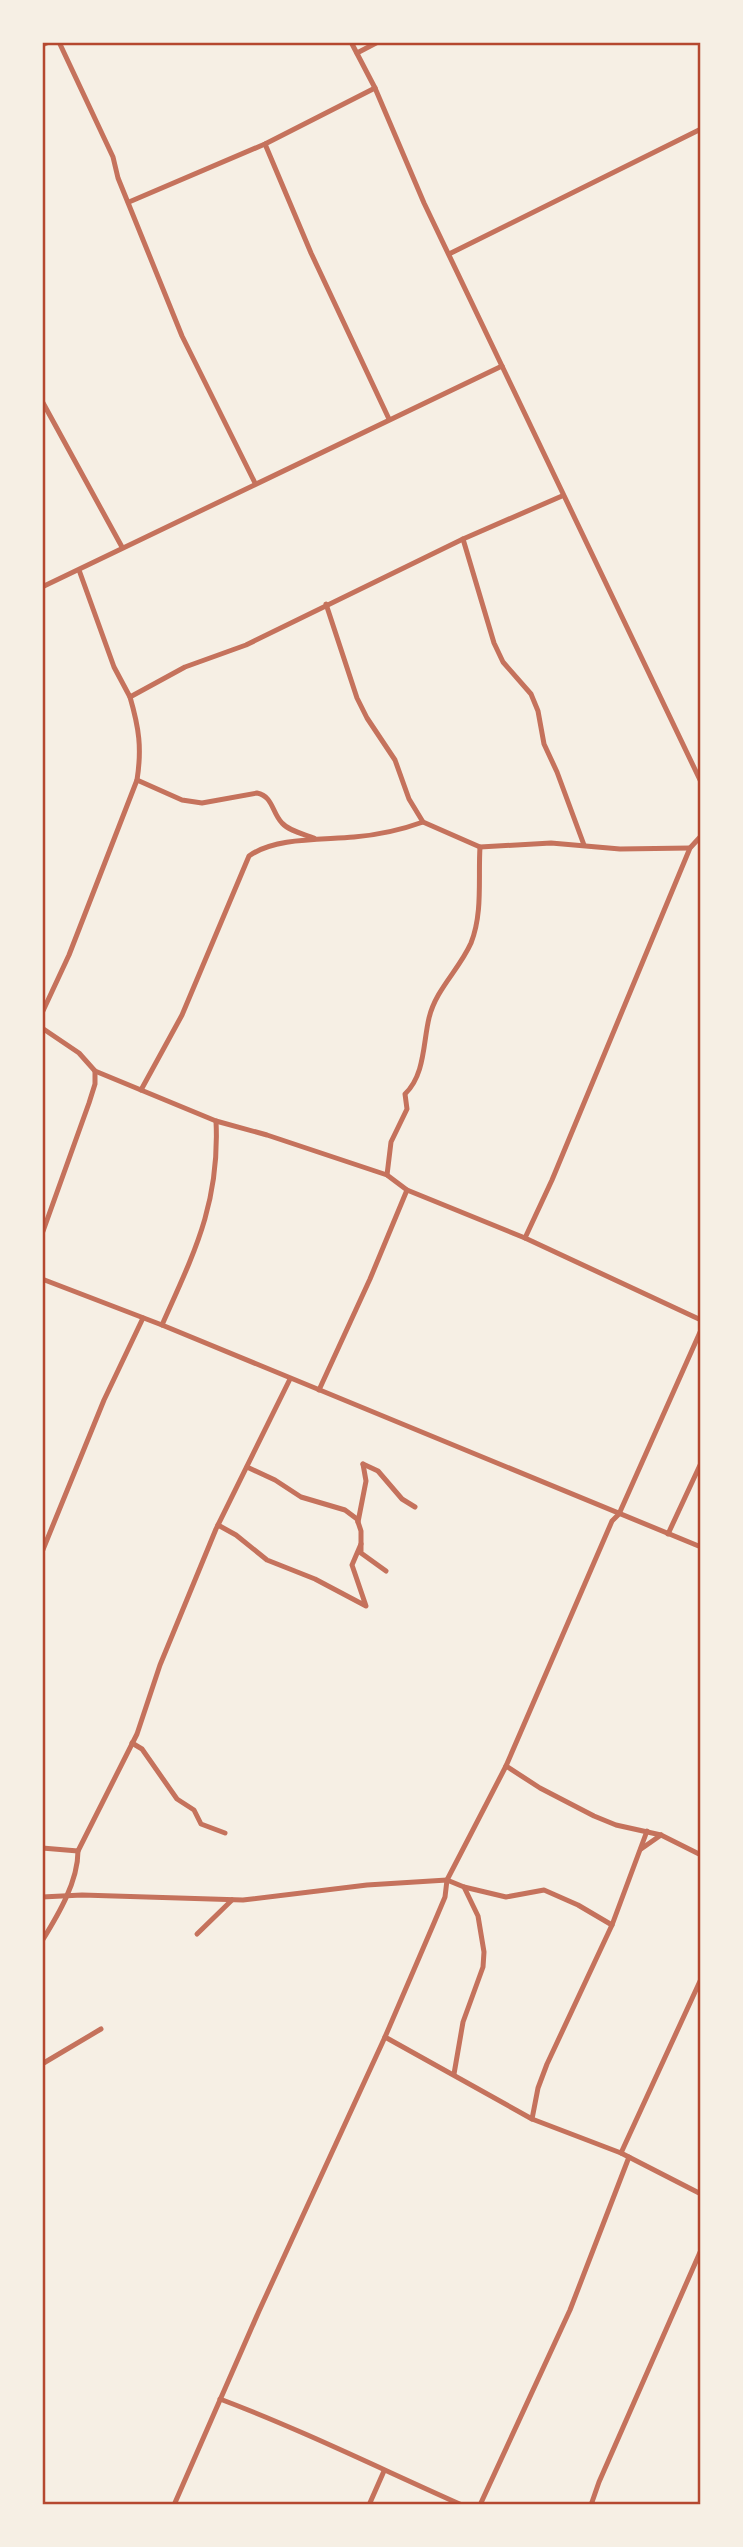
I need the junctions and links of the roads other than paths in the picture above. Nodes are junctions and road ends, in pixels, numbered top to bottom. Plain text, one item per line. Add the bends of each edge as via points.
1 (49, 42) edge
2 (59, 42) edge
3 (351, 42) edge
4 (378, 42) edge
5 (42, 45) edge
6 (357, 53) junction
7 (375, 88) junction
8 (701, 130) edge
9 (265, 144) junction
10 (129, 202) junction
11 (449, 254) junction
12 (502, 366) junction
13 (42, 401) edge
14 (389, 419) junction
15 (255, 483) junction
16 (562, 496) junction
17 (463, 539) junction
18 (122, 547) junction
19 (79, 570) junction
20 (42, 587) edge
21 (326, 604) junction
22 (130, 697) junction
23 (137, 780) junction
24 (701, 782) edge
25 (423, 822) junction
26 (701, 835) edge
27 (317, 839) junction
28 (584, 845) junction
29 (480, 847) junction
30 (690, 848) junction
31 (42, 1013) edge
32 (42, 1028) edge
33 (95, 1074) junction
34 (141, 1090) junction
35 (216, 1121) junction
36 (387, 1175) junction
37 (407, 1190) junction
38 (42, 1234) edge
39 (525, 1238) junction
40 (42, 1279) edge
41 (143, 1318) junction
42 (701, 1320) edge
43 (162, 1325) junction
44 (701, 1330) edge
45 (290, 1379) junction
46 (319, 1390) junction
47 (701, 1463) edge
48 (247, 1467) junction
49 (415, 1507) dead end
50 (619, 1514) junction
51 (358, 1522) junction
52 (218, 1525) junction
53 (668, 1534) junction
54 (361, 1544) junction
55 (701, 1547) edge
56 (42, 1552) edge
57 (386, 1571) dead end
58 (132, 1742) junction
59 (506, 1766) junction
60 (647, 1830) junction
61 (225, 1833) dead end
62 (661, 1835) junction
63 (42, 1848) edge
64 (641, 1849) junction
65 (78, 1851) junction
66 (701, 1855) edge
67 (447, 1880) junction
68 (464, 1887) junction
69 (66, 1895) junction
70 (42, 1897) edge
71 (232, 1900) junction
72 (611, 1924) junction
73 (197, 1934) dead end
74 (42, 1941) edge
75 (701, 1979) edge
76 (101, 2029) dead end
77 (385, 2037) junction
78 (42, 2064) edge
79 (454, 2074) junction
80 (533, 2119) junction
81 (621, 2153) junction
82 (629, 2157) junction
83 (701, 2194) edge
84 (701, 2250) edge
85 (220, 2399) junction
86 (384, 2471) junction
87 (174, 2505) edge
88 (369, 2505) edge
89 (462, 2505) edge
90 (480, 2505) edge
91 (591, 2505) edge

1 - 5 street
2 - 10 street via 108,145
3 - 6 street
4 - 6 street
6 - 7 street
7 - 9 street
7 - 11 street
8 - 11 street
9 - 10 street
9 - 14 street
10 - 15 street via 178,326
11 - 12 street
12 - 14 street
12 - 16 street
13 - 18 street
14 - 15 street
15 - 18 street
16 - 17 street
16 - 24 street
17 - 21 street
17 - 28 street via 494,643 503,662 531,694 544,744
18 - 19 street
19 - 20 street
19 - 22 street via 114,667
21 - 22 street
21 - 25 street via 357,698 395,760
22 - 23 street via 139,730
23 - 27 street via 182,800 202,803 264,794 280,822
23 - 31 street
25 - 27 street via 383,833
25 - 29 street
26 - 30 street
27 - 34 street via 249,856 182,1015
28 - 29 street
28 - 30 street
29 - 36 street via 479,899 471,942 438,994 429,1018 425,1049 412,1087 405,1094 407,1109 391,1142
30 - 39 street
32 - 33 street via 79,1053
33 - 34 street
33 - 38 street via 82,1125
34 - 35 street
35 - 36 street
35 - 43 street via 217,1161 209,1209
36 - 37 street
37 - 39 street
37 - 46 street
39 - 42 street
40 - 41 street
41 - 43 street
41 - 56 street
43 - 45 street
44 - 50 street
45 - 46 street
45 - 48 street
46 - 50 street
47 - 53 street
48 - 51 street via 301,1497 345,1510
48 - 52 street
49 - 51 street via 378,1471 363,1464 366,1481
50 - 53 street
50 - 59 street via 612,1521
51 - 54 street
52 - 54 street via 267,1560 366,1606 352,1565
52 - 58 street
53 - 55 street
54 - 57 street via 361,1553
58 - 61 street via 142,1749 177,1799 194,1810 201,1824
58 - 65 street
59 - 60 street via 594,1816
59 - 67 street
60 - 62 street
60 - 64 street
62 - 64 street
62 - 66 street
63 - 65 street
64 - 72 street
65 - 69 street via 78,1866
67 - 68 street
67 - 71 street
67 - 77 street via 435,1923
68 - 72 street via 506,1897 544,1890
68 - 79 street via 478,1916 484,1959 463,2022
69 - 70 street
69 - 71 street
69 - 74 street
71 - 73 street
72 - 80 street via 547,2064
75 - 81 street
76 - 78 street
77 - 79 street
77 - 85 street
79 - 80 street
80 - 81 street
81 - 82 street
82 - 83 street
82 - 90 street via 570,2310
84 - 91 street
85 - 86 street via 285,2423
85 - 87 street
86 - 88 street
86 - 89 street

